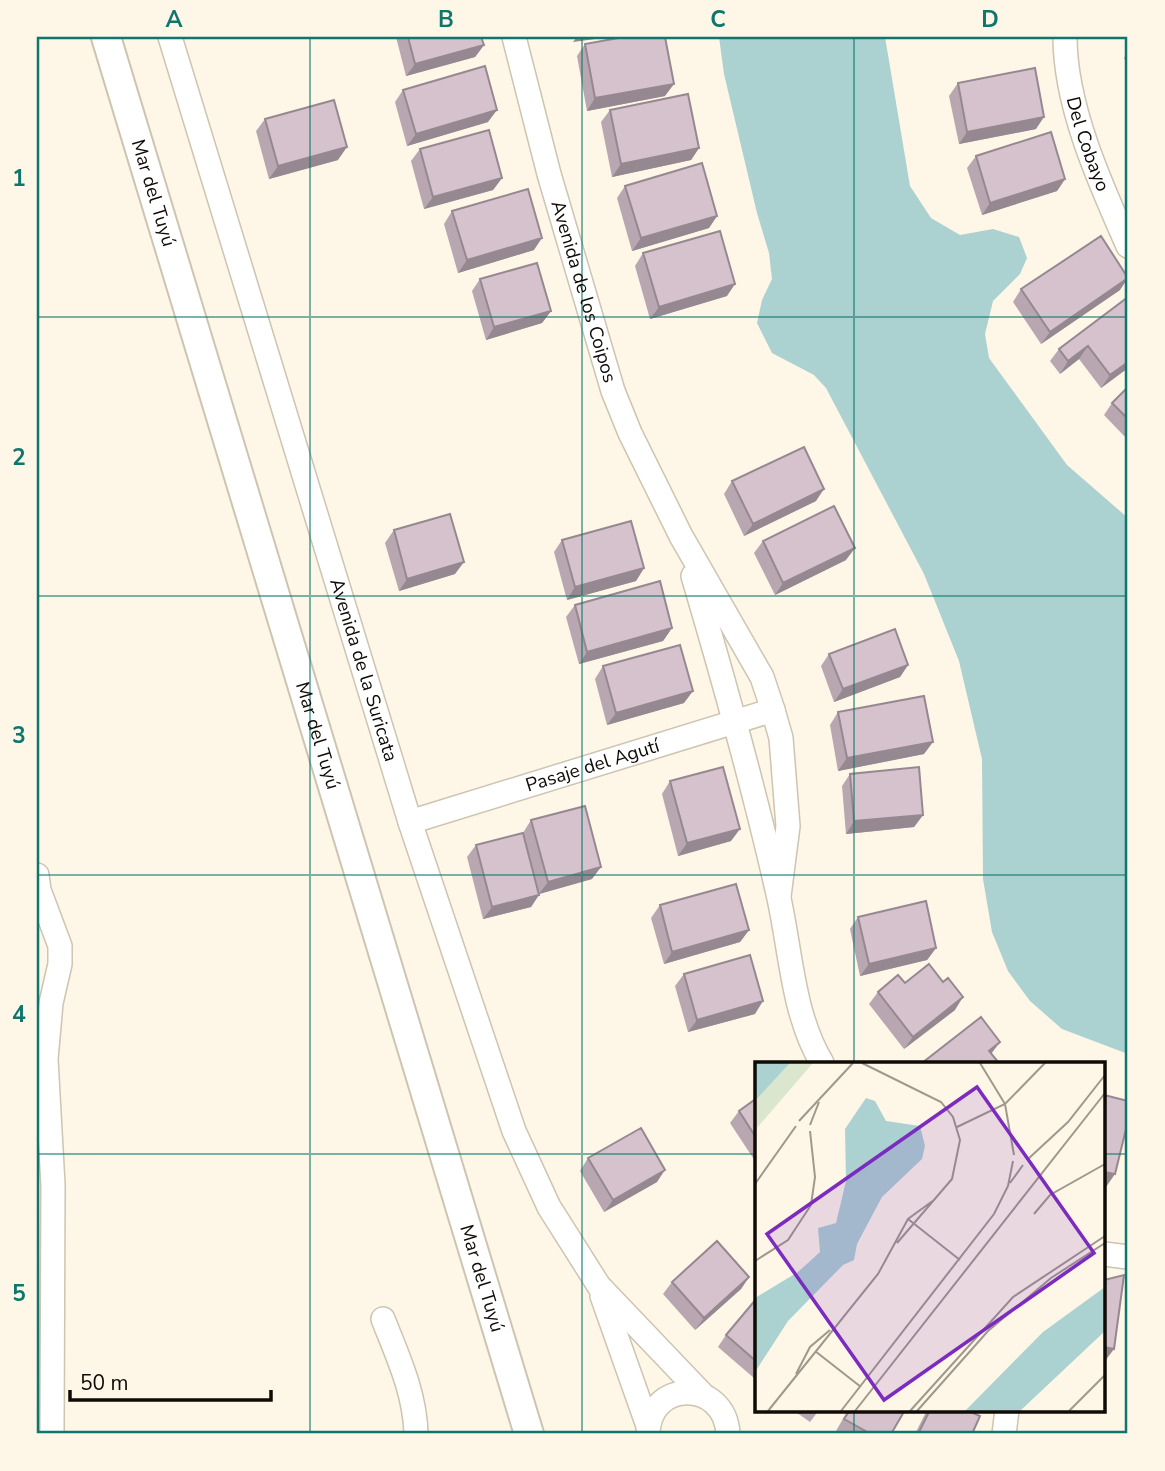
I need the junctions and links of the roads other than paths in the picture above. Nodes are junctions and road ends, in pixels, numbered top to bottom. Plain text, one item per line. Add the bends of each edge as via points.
1 (106, 37) edge
2 (170, 37) edge
3 (514, 37) edge
4 (1065, 37) edge
5 (1128, 246) edge
6 (681, 536) junction
7 (773, 710) junction
8 (736, 721) junction
9 (410, 822) junction
10 (37, 875) edge
11 (779, 897) junction
12 (43, 921) edge
13 (46, 992) edge
14 (821, 1062) edge
15 (1106, 1254) edge
16 (1128, 1257) edge
17 (599, 1286) junction
18 (383, 1319) dead end
19 (45, 1365) edge
20 (703, 1395) junction
21 (1007, 1412) edge
22 (727, 1428) edge
23 (648, 1430) edge
24 (52, 1434) edge
25 (416, 1434) edge
26 (529, 1434) edge
27 (747, 1434) edge
28 (1004, 1434) edge

1 - 26 street, Mar del Tuyú
2 - 9 street, Avenida de la Suricata
3 - 6 street, Avenida de los Coipos via 613,391
4 - 5 street, Del Cobayo via 1080,122
6 - 7 street, Avenida de los Coipos via 762,677
6 - 8 street, Avenida de los Coipos
7 - 8 street, Pasaje del Agutí
7 - 11 street, Avenida de los Coipos via 782,749 788,826
8 - 9 street, Pasaje del Agutí
8 - 11 street, Avenida de los Coipos
9 - 17 street, Avenida de la Suricata via 514,1131 550,1207
10 - 12 street
11 - 14 street, Avenida de los Coipos via 799,1003
12 - 13 street via 60,946 60,964
13 - 19 street via 51,1003 46,1059 53,1185
15 - 16 street
17 - 20 street, Avenida de la Suricata
17 - 23 street, Avenida de la Suricata
18 - 25 street via 408,1385
19 - 24 street
20 - 22 street, Avenida de la Suricata via 713,1401
20 - 23 street, Avenida de la Suricata via 668,1397 659,1405
21 - 28 street
22 - 27 street, Avenida de la Suricata

